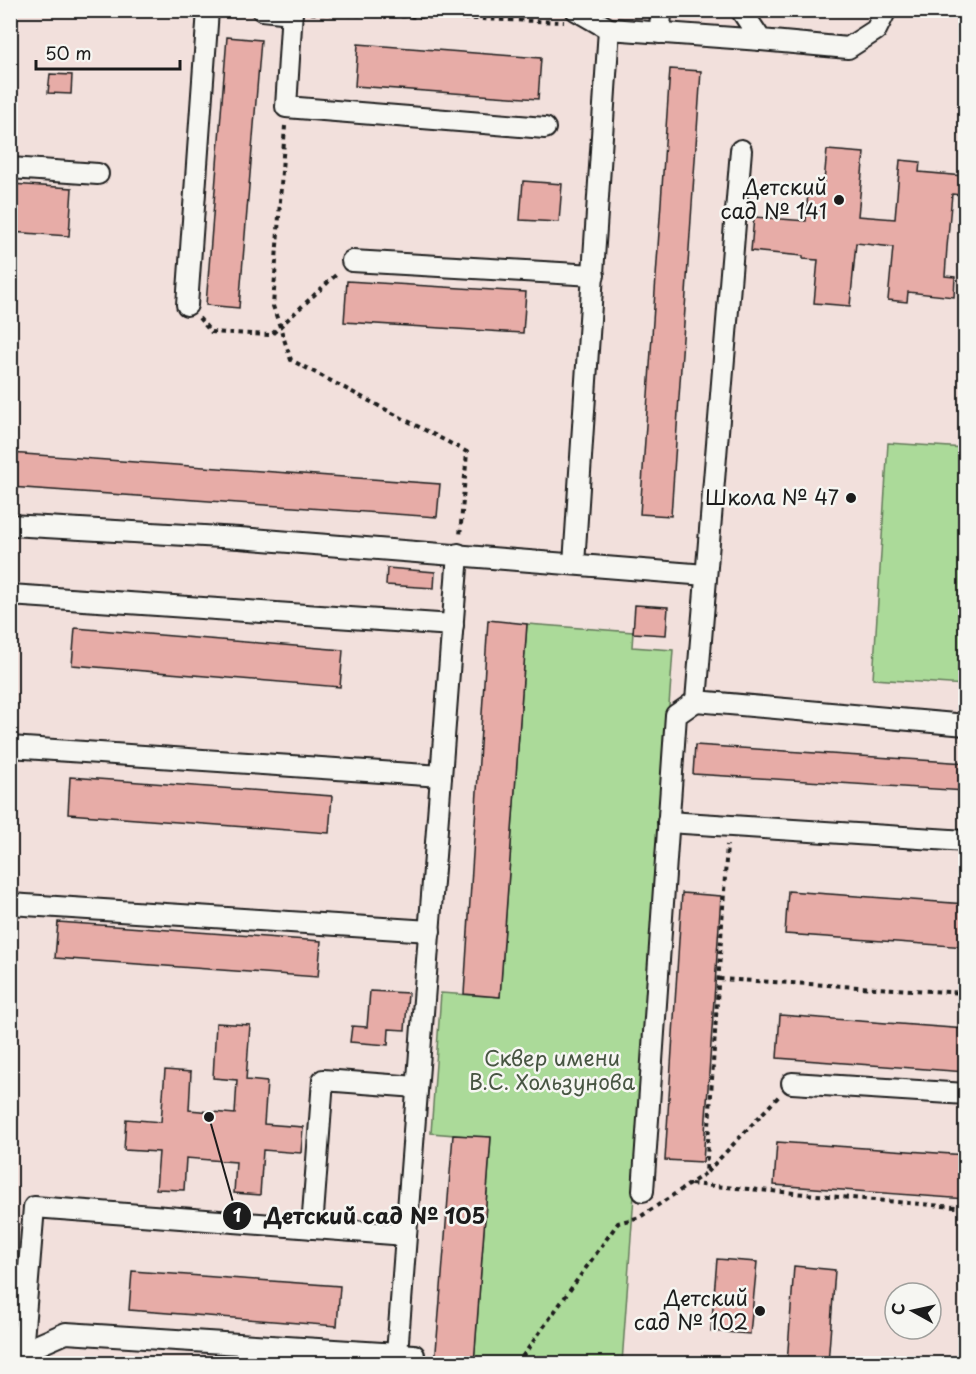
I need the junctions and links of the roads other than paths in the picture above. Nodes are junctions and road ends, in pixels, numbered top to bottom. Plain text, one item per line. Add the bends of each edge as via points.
1 (208, 10) edge
2 (262, 10) edge
3 (576, 10) edge
4 (661, 10) edge
5 (741, 10) edge
6 (886, 10) edge
7 (292, 12) edge
8 (604, 26) junction
9 (660, 33) junction
10 (760, 40) junction
11 (545, 128) dead end
12 (741, 150) dead end
13 (10, 168) edge
14 (98, 174) dead end
15 (352, 261) road end
16 (594, 275) junction
17 (187, 305) road end
18 (10, 525) edge
19 (458, 554) junction
20 (574, 564) junction
21 (705, 575) junction
22 (10, 595) edge
23 (453, 625) junction
24 (696, 701) junction
25 (966, 725) edge
26 (10, 747) edge
27 (441, 776) junction
28 (668, 822) junction
29 (966, 841) edge
30 (10, 904) edge
31 (430, 932) junction
32 (792, 1083) road end
33 (417, 1087) junction
34 (966, 1094) edge
35 (643, 1191) dead end
36 (312, 1228) junction
37 (406, 1235) junction
38 (16, 1354) edge
39 (405, 1359) edge

1 - 17 lane
2 - 7 lane
3 - 8 lane
4 - 9 lane
5 - 10 lane
6 - 10 lane via 876,30 848,48
7 - 11 lane via 286,106
8 - 9 lane
8 - 16 lane
9 - 10 lane
12 - 21 lane
13 - 14 lane
15 - 16 lane
16 - 20 lane
18 - 19 lane
19 - 20 lane
19 - 23 lane
20 - 21 lane
21 - 24 lane
22 - 23 lane
23 - 27 lane
24 - 25 lane
24 - 28 lane via 676,715
26 - 27 lane
27 - 31 lane
28 - 29 lane
28 - 35 lane
30 - 31 lane
31 - 33 lane
32 - 34 lane
33 - 36 lane via 323,1080
33 - 37 lane
36 - 37 lane
36 - 38 lane via 34,1207
37 - 39 lane
38 - 39 lane via 66,1333

